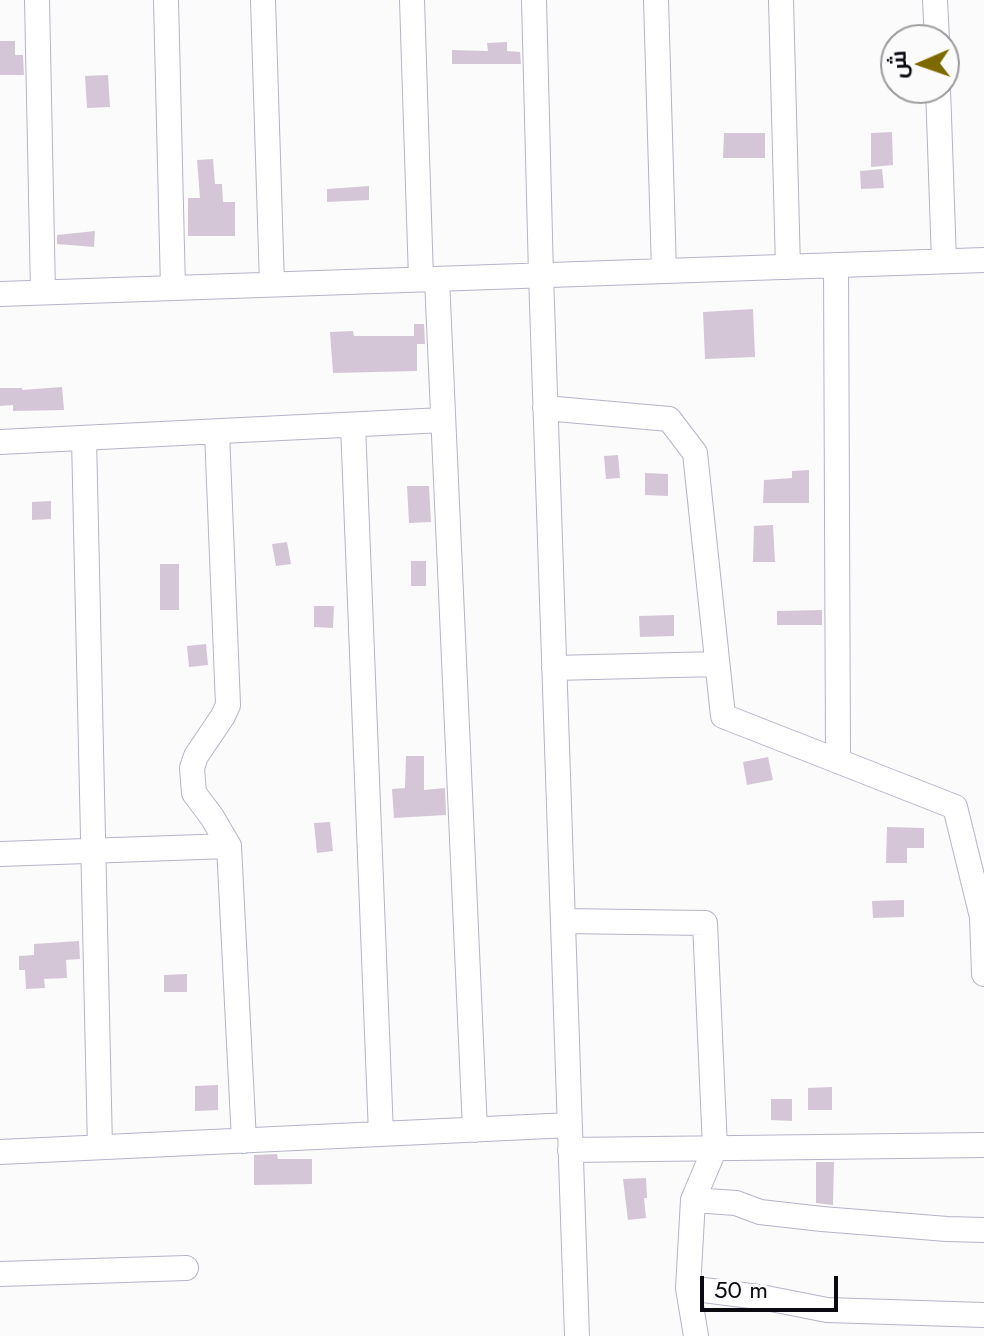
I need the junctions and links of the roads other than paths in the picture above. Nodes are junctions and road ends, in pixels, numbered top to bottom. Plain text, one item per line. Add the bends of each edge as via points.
1 (37, 0) edge
2 (166, 0) edge
3 (263, 0) edge
4 (412, 0) edge
5 (534, 0) edge
6 (656, 0) edge
7 (781, 0) edge
8 (935, 0) edge
9 (936, 24) edge
10 (939, 104) edge
11 (984, 260) edge
12 (944, 261) junction
13 (836, 265) junction
14 (788, 267) junction
15 (664, 271) junction
16 (541, 275) junction
17 (429, 279) junction
18 (272, 284) junction
19 (173, 288) junction
20 (43, 292) junction
21 (0, 294) edge
22 (545, 408) junction
23 (443, 420) junction
24 (353, 425) junction
25 (217, 432) junction
26 (84, 438) junction
27 (0, 442) edge
28 (717, 664) junction
29 (554, 668) junction
30 (838, 761) junction
31 (229, 846) junction
32 (93, 851) junction
33 (0, 854) edge
34 (563, 921) junction
35 (984, 974) edge
36 (570, 1125) junction
37 (475, 1130) junction
38 (381, 1134) junction
39 (244, 1141) junction
40 (984, 1145) edge
41 (100, 1147) junction
42 (715, 1148) junction
43 (570, 1150) junction
44 (0, 1152) edge
45 (693, 1200) junction
46 (984, 1230) edge
47 (186, 1268) dead end
48 (0, 1274) edge
49 (688, 1288) junction
50 (984, 1315) edge
51 (577, 1336) edge
52 (696, 1336) edge

1 - 20 street
2 - 19 street
3 - 18 street
4 - 17 street
5 - 16 street
6 - 15 street
7 - 14 street
8 - 9 street
10 - 12 street
11 - 12 street
12 - 13 street
13 - 14 street
13 - 30 street
14 - 15 street
15 - 16 street
16 - 17 street
16 - 22 street
17 - 18 street
17 - 23 street
18 - 19 street
19 - 20 street
20 - 21 street
22 - 28 street via 669,419 695,453
22 - 29 street
23 - 24 street
23 - 37 street
24 - 25 street
24 - 38 street
25 - 26 street
25 - 31 street via 228,705 192,768 194,793
26 - 27 street
26 - 32 street
28 - 29 street
28 - 30 street via 723,716
29 - 34 street
30 - 35 street via 955,807 982,917
31 - 32 street
31 - 39 street
32 - 33 street
32 - 41 street
34 - 36 street
34 - 42 street via 705,923
36 - 37 street
36 - 43 street
37 - 38 street
38 - 39 street
39 - 41 street
40 - 42 street
41 - 44 street
42 - 43 street
42 - 45 street
43 - 51 street
45 - 46 street via 822,1219
45 - 49 street
47 - 48 street
49 - 50 street via 827,1310
49 - 52 street

